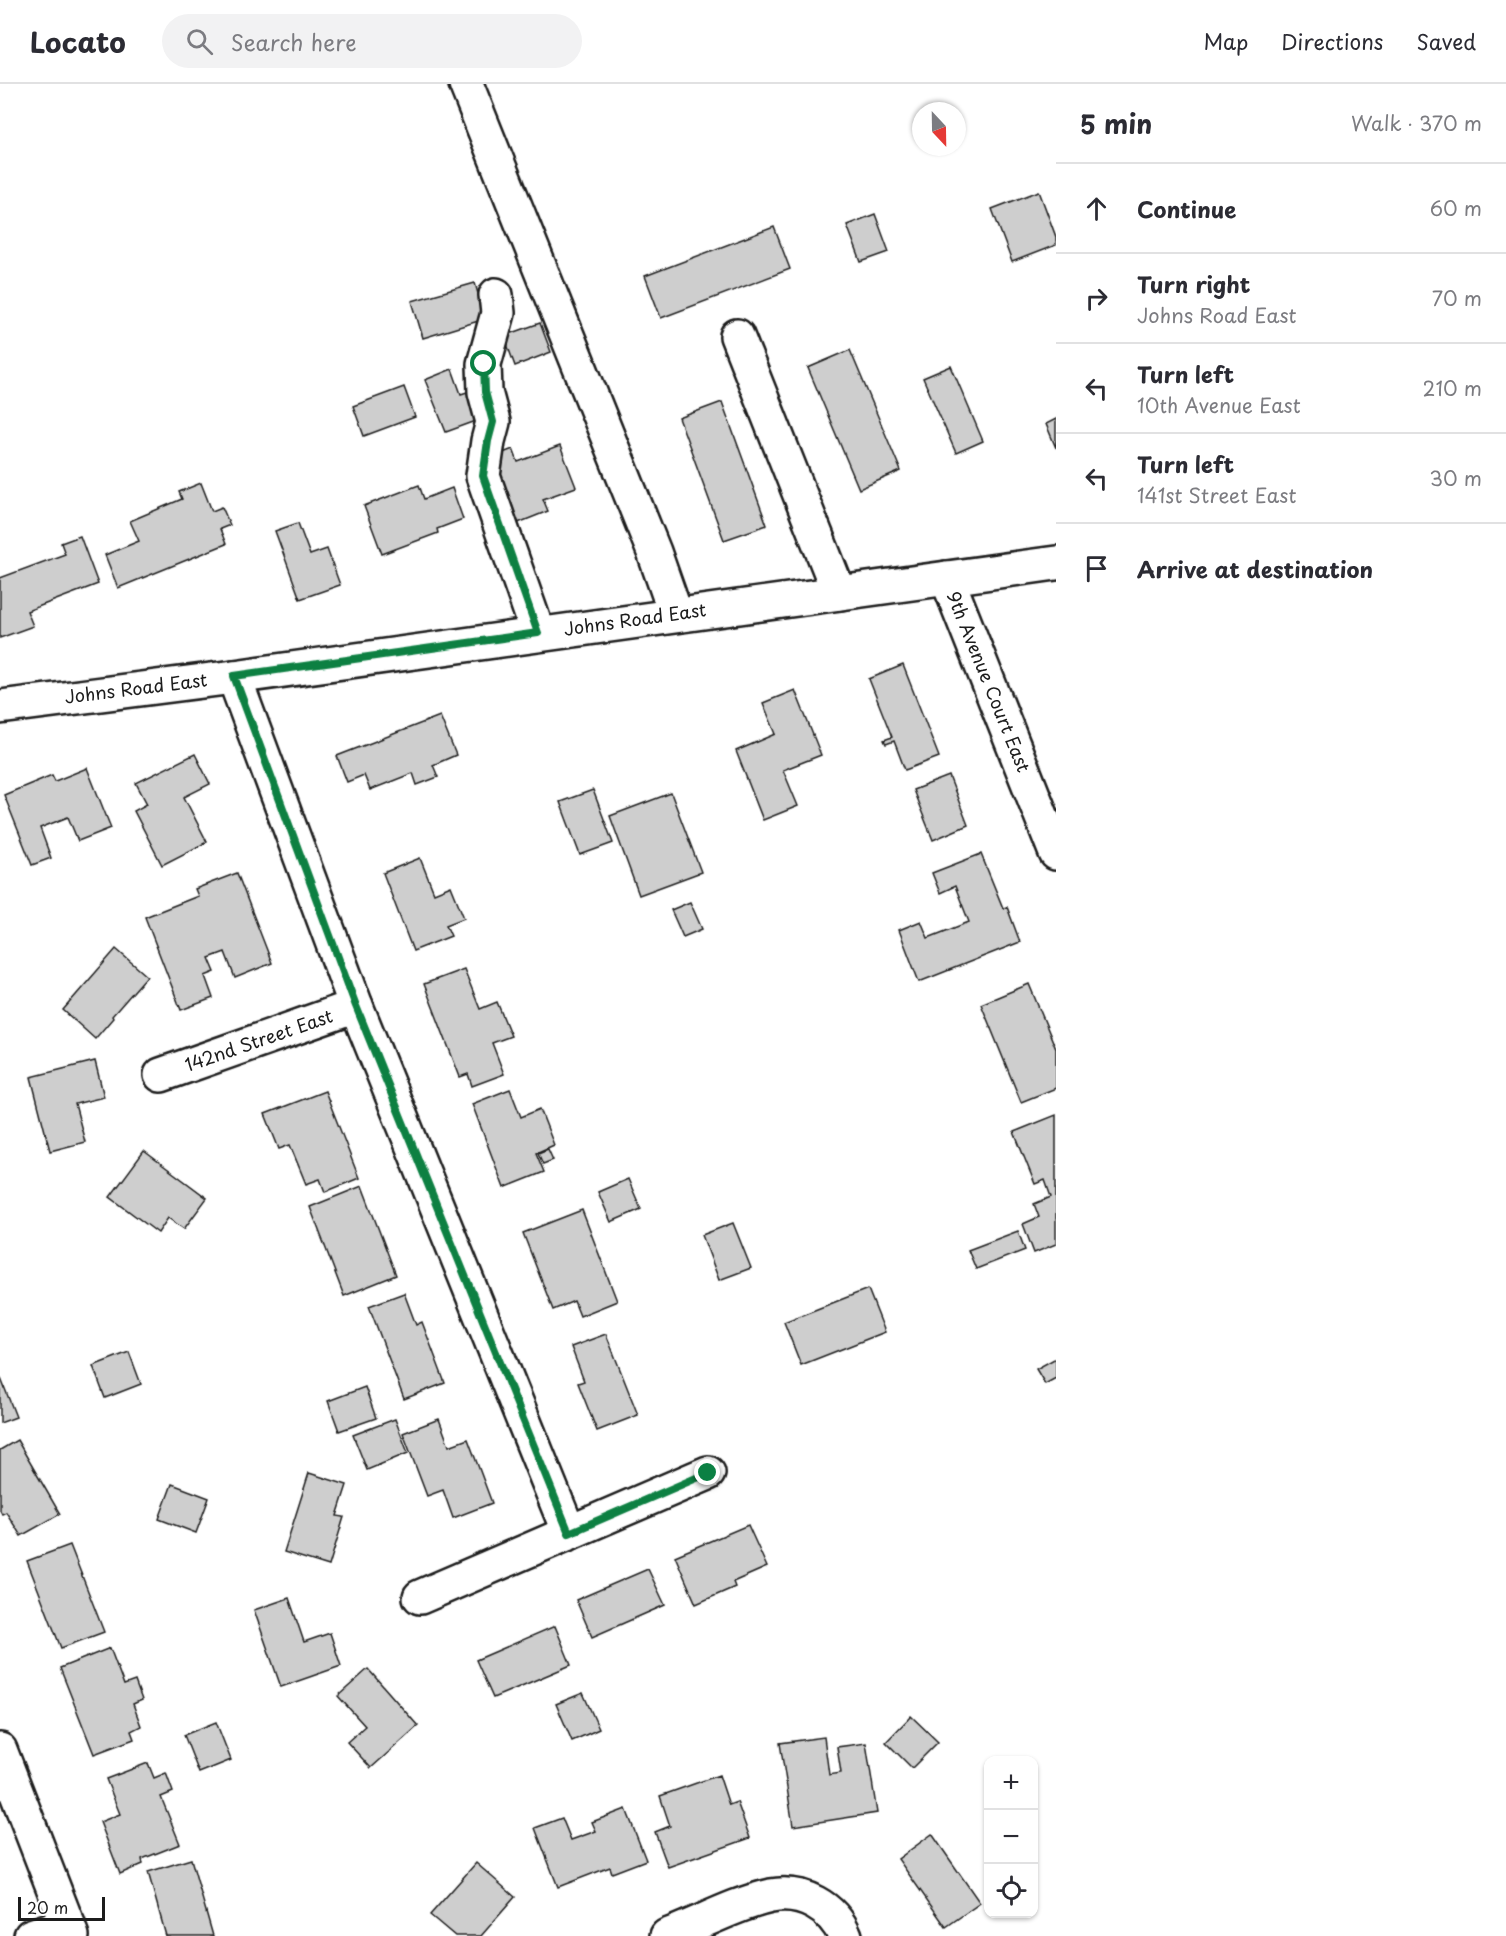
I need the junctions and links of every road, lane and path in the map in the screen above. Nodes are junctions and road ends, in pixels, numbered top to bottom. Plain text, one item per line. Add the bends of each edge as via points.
1 (466, 84) edge
2 (496, 295) dead end
3 (737, 336) dead end
4 (1056, 562) edge
5 (947, 578) junction
6 (839, 592) junction
7 (676, 615) junction
8 (538, 633) junction
9 (234, 676) junction
10 (0, 707) edge
11 (1056, 852) edge
12 (356, 1006) junction
13 (161, 1075) dead end
14 (708, 1473) dead end
15 (569, 1533) junction
16 (420, 1597) dead end
17 (0, 1750) edge
18 (70, 1930) edge
19 (31, 1936) edge
20 (667, 1936) edge
21 (845, 1936) edge

1 - 7 street
2 - 8 street via 498,313 484,364 485,392 493,422 483,476
3 - 6 street
4 - 5 street, Johns Road East
5 - 6 street, Johns Road East
5 - 11 street, 9th Avenue Court East
6 - 7 street, Johns Road East
7 - 8 street, Johns Road East
8 - 9 street, Johns Road East
9 - 10 street, Johns Road East
9 - 12 street
12 - 13 street, 142nd Street East
12 - 15 street
14 - 15 street
15 - 16 street
17 - 18 street
18 - 19 street
20 - 21 street via 772,1896 814,1901 828,1911

